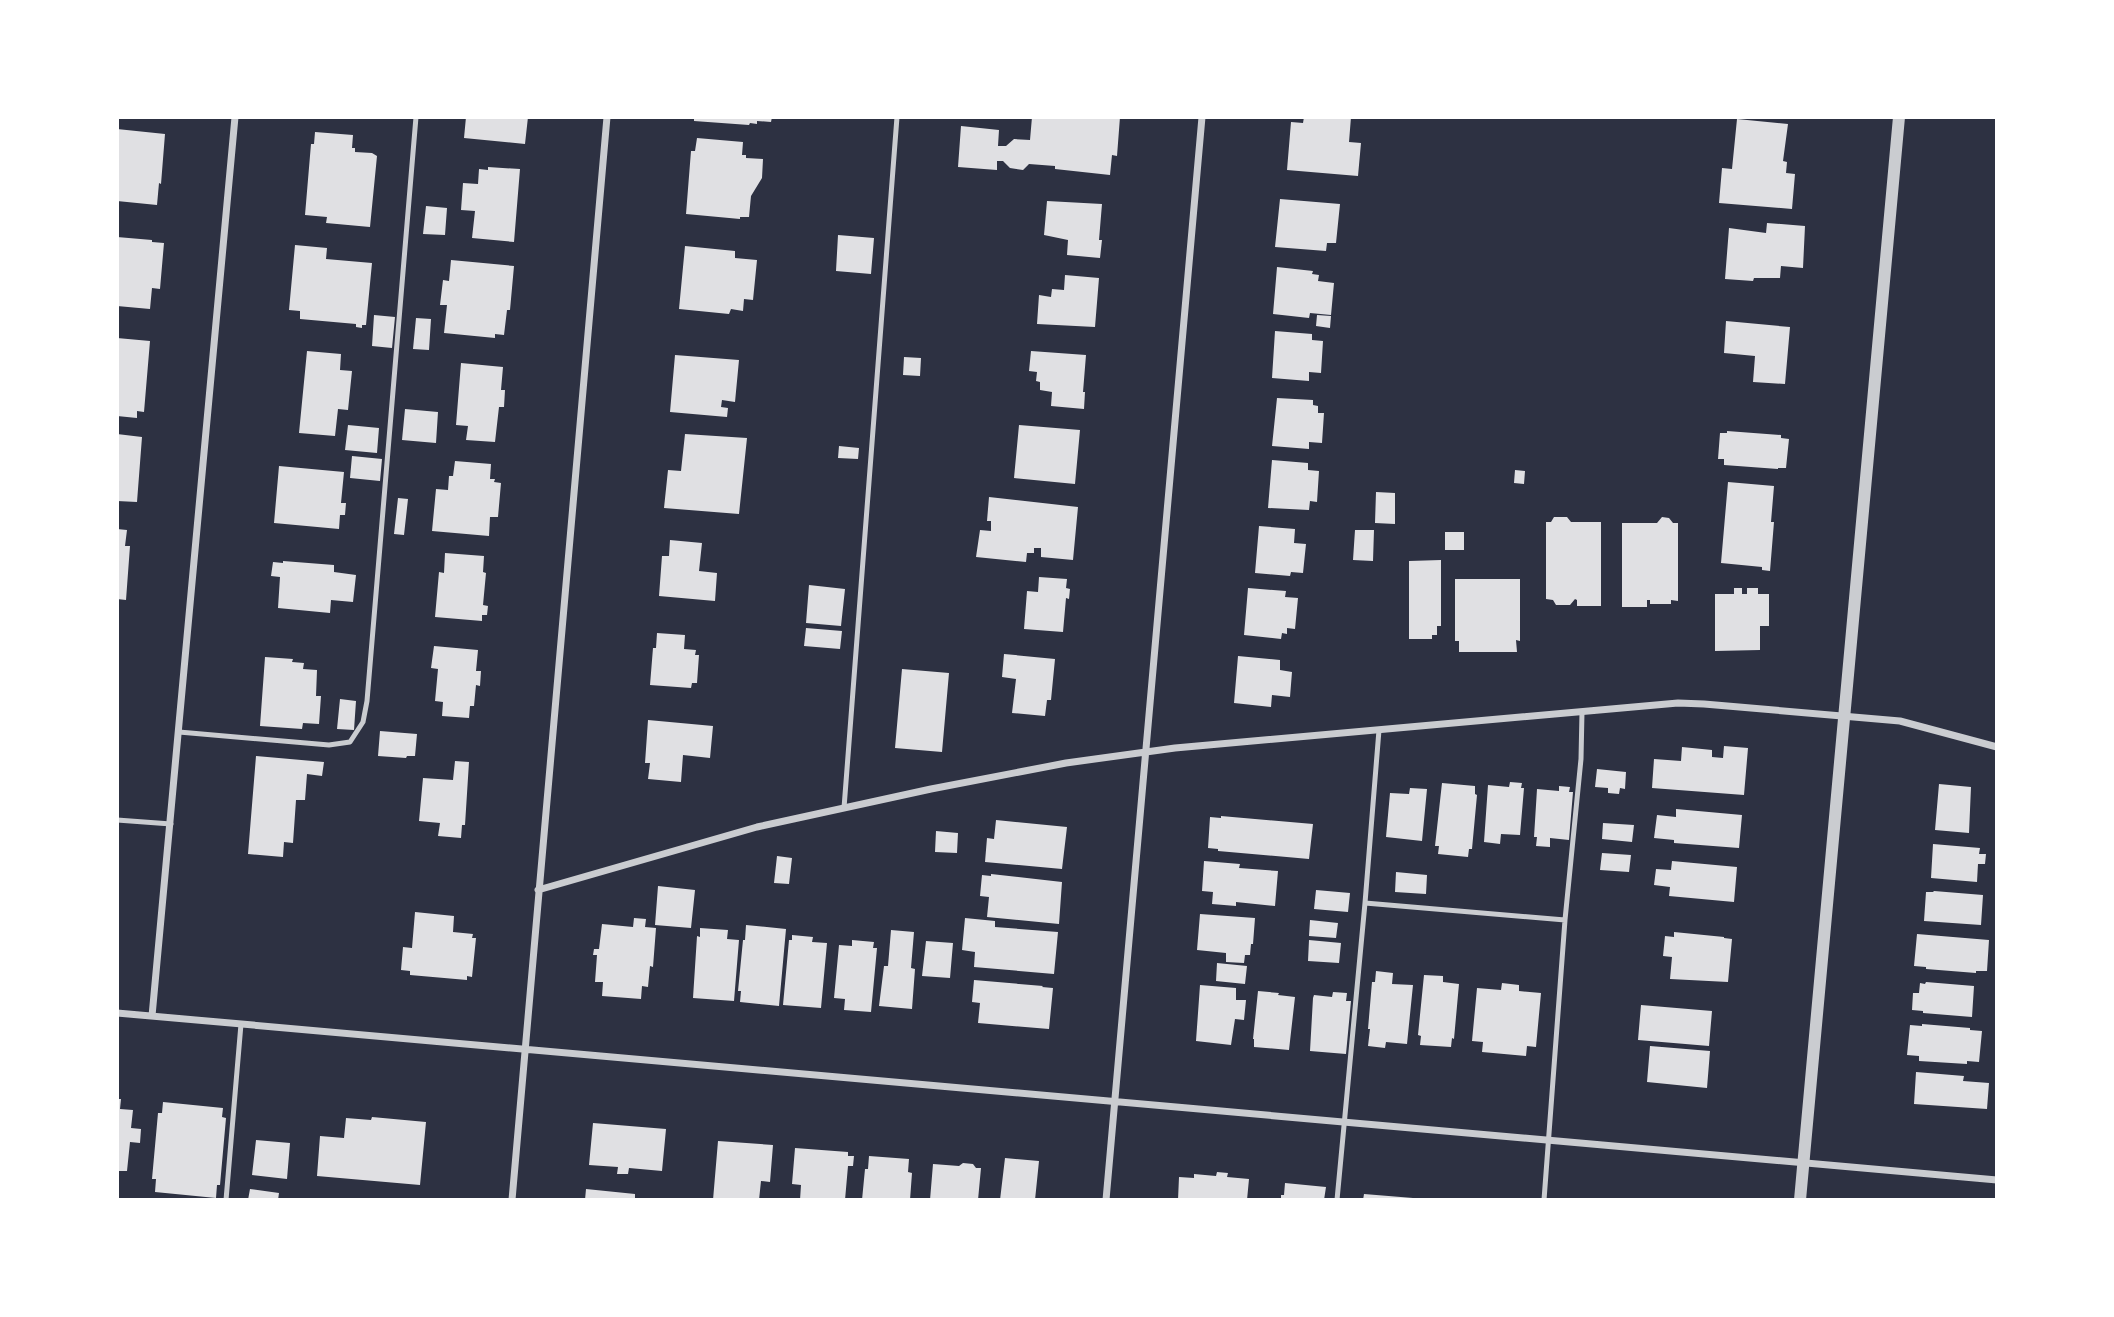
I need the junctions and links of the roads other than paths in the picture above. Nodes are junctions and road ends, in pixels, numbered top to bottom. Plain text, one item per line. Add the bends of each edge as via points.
1 (235, 117) edge
2 (416, 117) edge
3 (607, 117) edge
4 (897, 117) edge
5 (1202, 117) edge
6 (1899, 117) edge
7 (1582, 712) junction
8 (1844, 716) junction
9 (1380, 730) junction
10 (179, 732) junction
11 (1997, 747) edge
12 (1145, 752) junction
13 (845, 807) junction
14 (117, 820) edge
15 (171, 824) junction
16 (538, 890) junction
17 (1366, 903) junction
18 (1565, 920) junction
19 (117, 1013) edge
20 (152, 1016) junction
21 (241, 1024) junction
22 (525, 1049) junction
23 (1115, 1100) junction
24 (1344, 1121) junction
25 (1548, 1139) junction
26 (1804, 1162) junction
27 (1997, 1180) edge
28 (226, 1200) edge
29 (512, 1200) edge
30 (1106, 1200) edge
31 (1337, 1200) edge
32 (1544, 1200) edge
33 (1800, 1200) edge

1 - 10 street
2 - 10 lane via 363,722 351,742 329,745
3 - 16 street
4 - 13 lane
5 - 12 street
6 - 8 street
7 - 8 street via 1678,703
7 - 9 street
7 - 18 lane
8 - 11 street via 1900,721
8 - 26 street
9 - 12 street
9 - 17 lane
10 - 15 street
12 - 13 street
12 - 23 street
13 - 16 street via 699,842
14 - 15 lane
15 - 20 street
16 - 22 street
17 - 18 lane
17 - 24 lane
18 - 25 lane
19 - 20 street
20 - 21 street
21 - 22 street
21 - 28 lane
22 - 23 street
22 - 29 street
23 - 24 street
23 - 30 street
24 - 25 street
24 - 31 lane
25 - 26 street
25 - 32 lane
26 - 27 street
26 - 33 street

